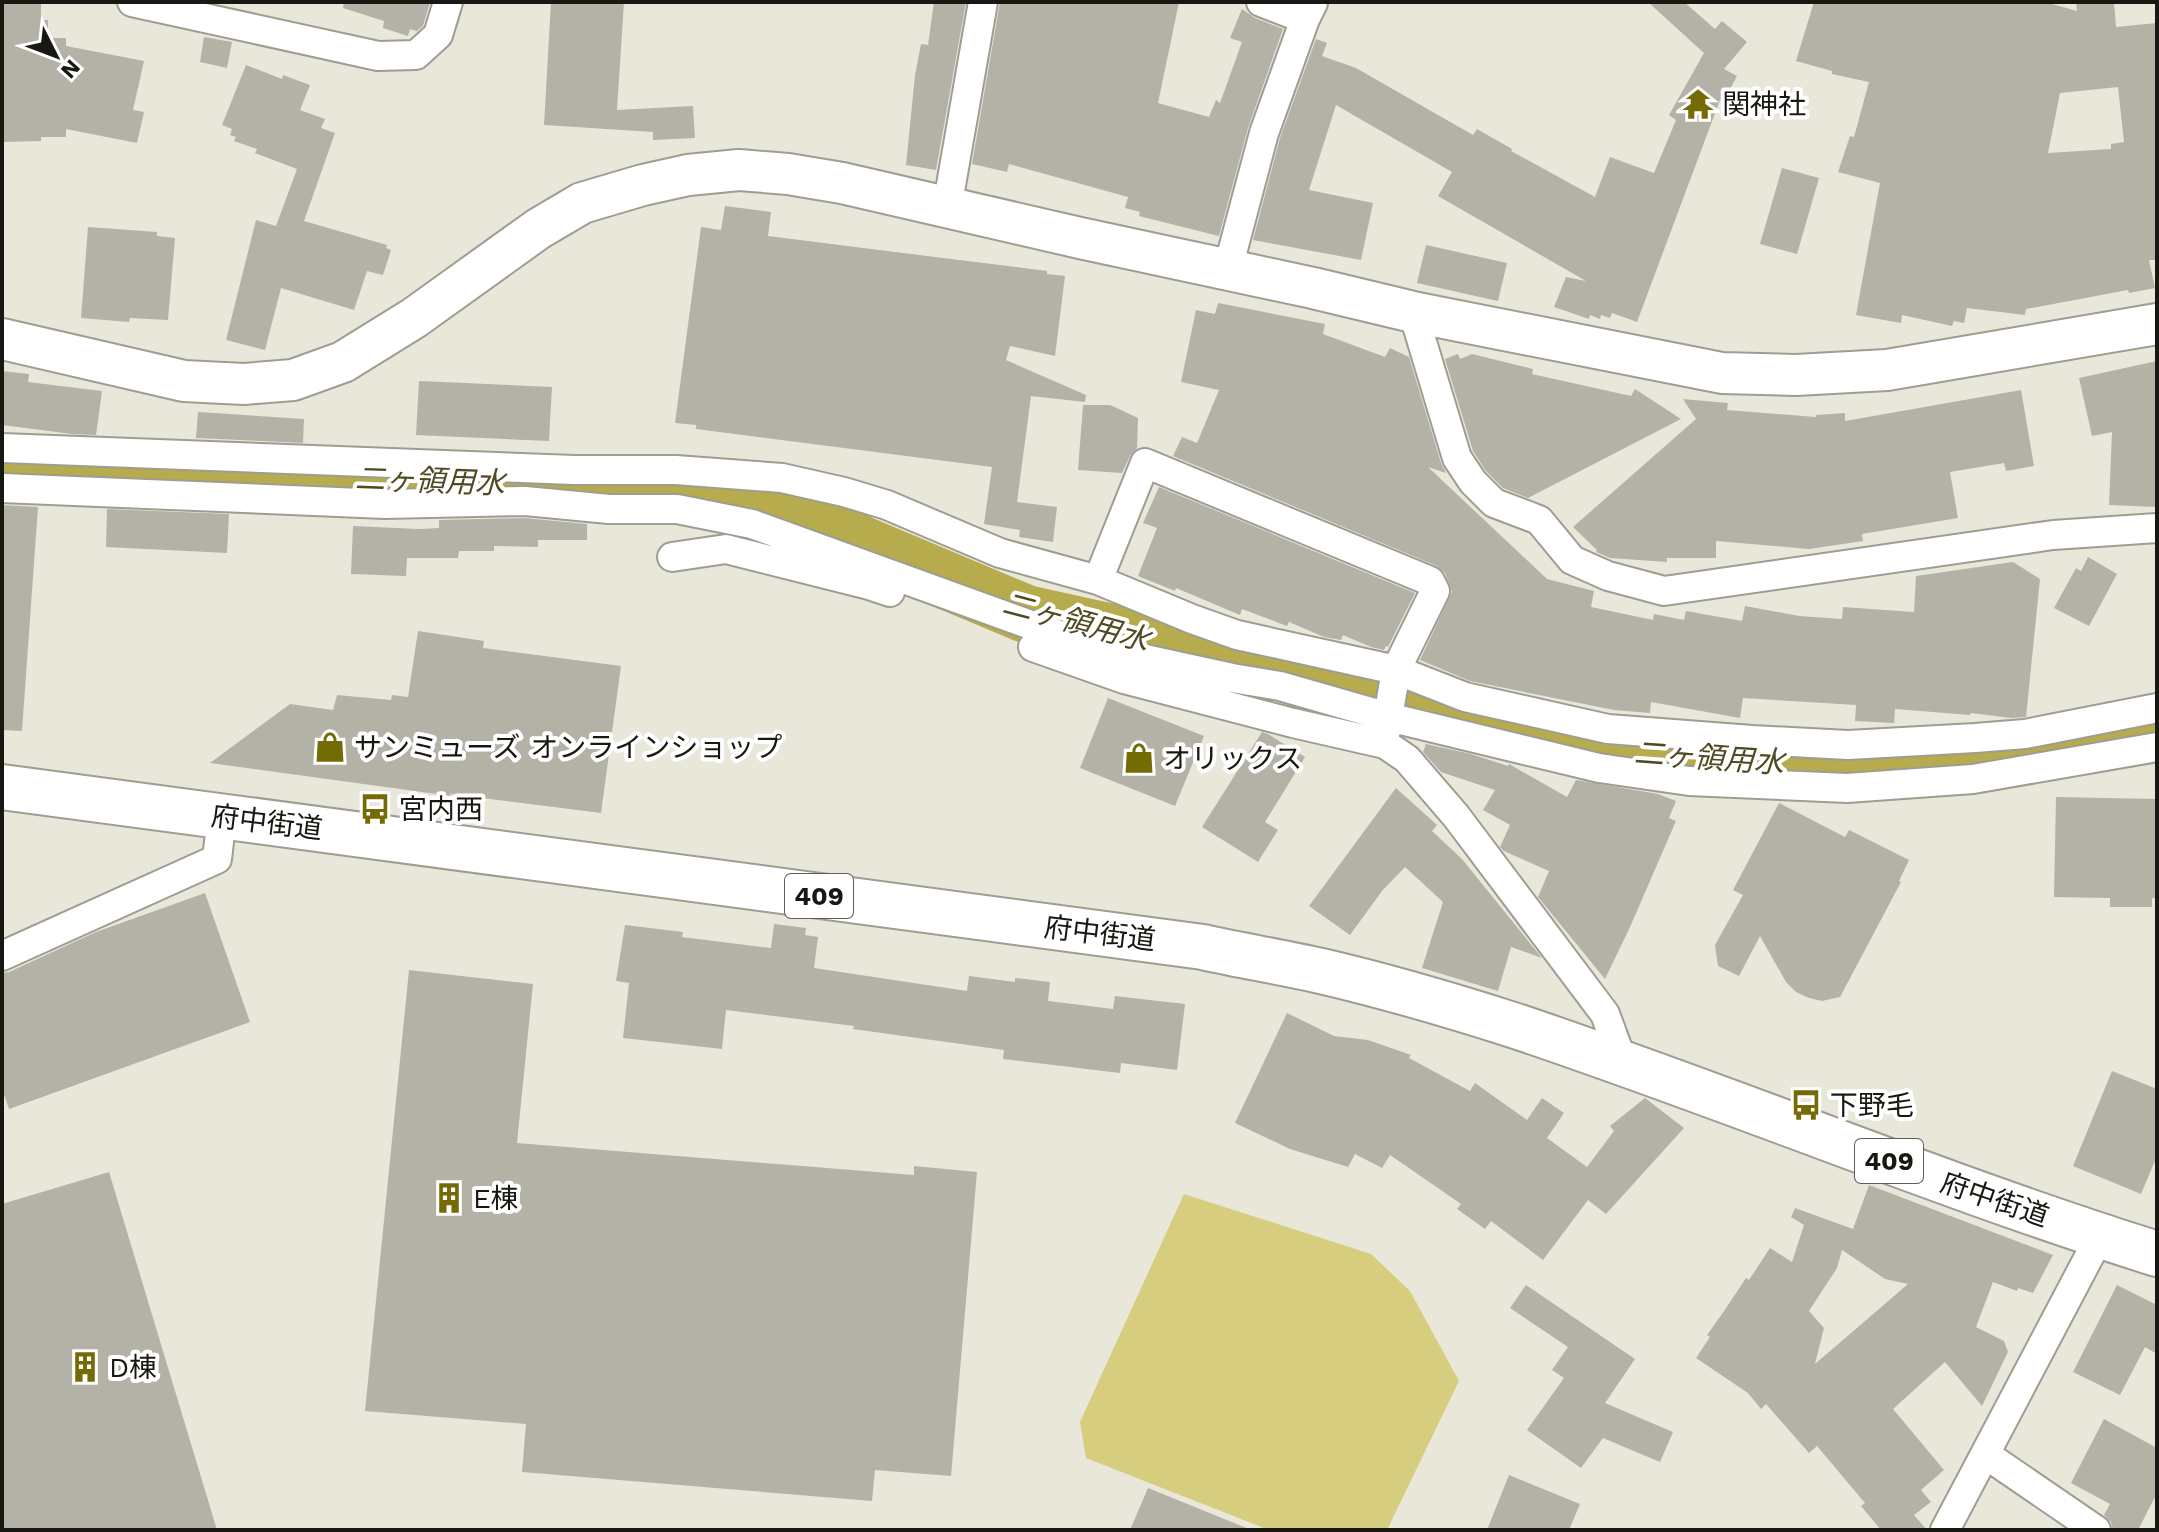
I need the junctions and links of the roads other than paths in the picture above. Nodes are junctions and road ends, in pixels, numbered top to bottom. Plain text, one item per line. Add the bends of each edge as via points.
1 (132, 2) edge
2 (448, 2) edge
3 (983, 2) edge
4 (1261, 2) edge
5 (1309, 10) edge
6 (947, 208) junction
7 (1228, 268) junction
8 (1413, 312) junction
9 (2157, 324) edge
10 (2, 339) edge
11 (2, 448) edge
12 (2, 488) edge
13 (2157, 528) edge
14 (672, 557) dead end
15 (1098, 580) junction
16 (1394, 677) junction
17 (2157, 708) edge
18 (1387, 724) junction
19 (2157, 747) edge
20 (2, 787) edge
21 (222, 816) junction
22 (2, 956) edge
23 (1623, 1063) junction
24 (2100, 1236) junction
25 (2157, 1254) edge
26 (1985, 1454) junction
27 (1945, 1530) edge
28 (2096, 1530) edge

1 - 2 street via 378,56 416,55 438,35
3 - 6 street
4 - 5 street
5 - 7 street via 1264,133
6 - 7 street
6 - 10 street via 842,183 739,170 643,185 582,203 343,362 293,380 184,381
7 - 8 street
8 - 9 street via 1691,368 1781,375 1887,370
8 - 13 street via 1457,458 1473,482 1494,503 1539,520 1572,560 1608,576 1664,591 2053,535
11 - 15 street via 782,478 887,505 1000,553
12 - 18 street via 385,504 525,501 677,509 752,524 1094,648 1280,686
14 - 18 street via 726,549 869,585 1124,679 1293,723
15 - 16 street via 1237,635
15 - 16 street via 1145,463 1430,581 1435,591
16 - 17 street via 1608,729 1848,745 2025,734
16 - 18 street
18 - 19 street via 1689,781 1847,788 1974,766
18 - 23 street via 1407,759 1605,1014
20 - 21 highway, 府中街道 / 409
21 - 22 street via 217,859
21 - 23 highway, 府中街道 / 409 via 1203,947 1438,1002
23 - 24 highway, 府中街道 / 409
24 - 25 highway, 府中街道 / 409
24 - 26 street
26 - 27 street
26 - 28 street

